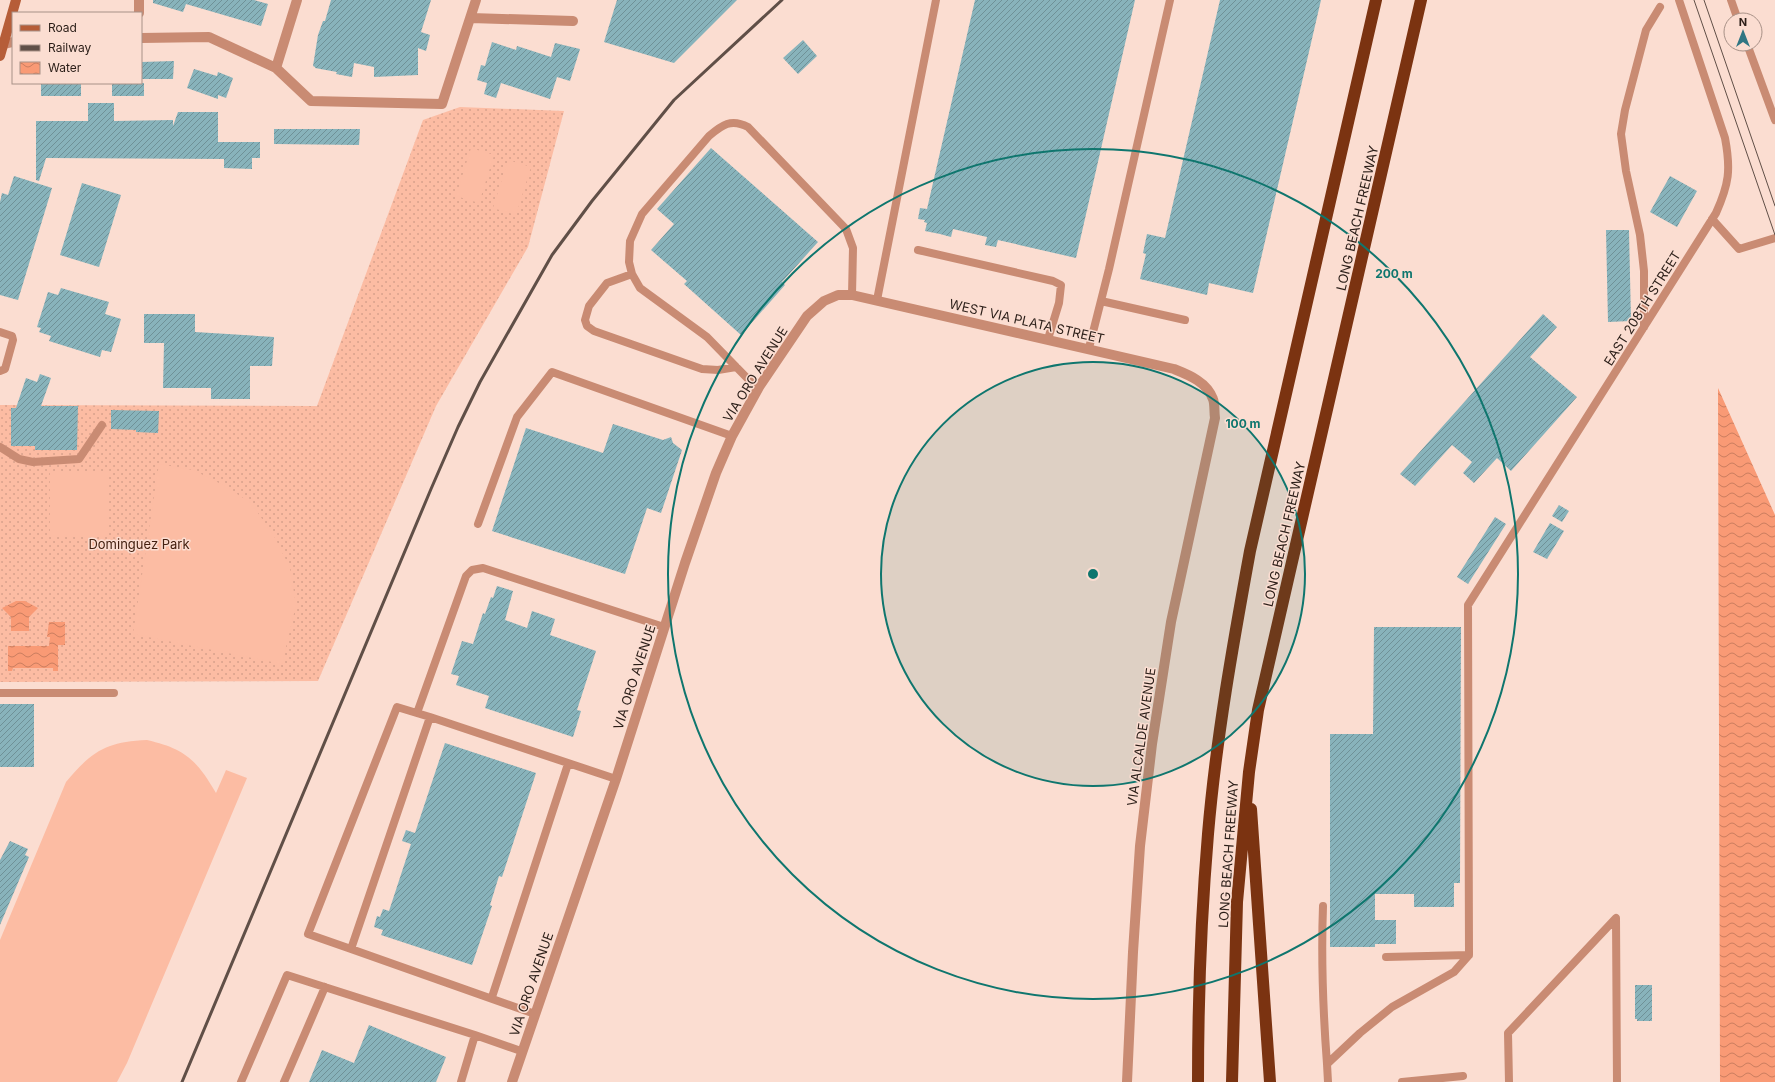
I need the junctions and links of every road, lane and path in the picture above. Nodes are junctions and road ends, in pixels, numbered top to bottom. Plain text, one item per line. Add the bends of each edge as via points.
1 (16, 0) edge
2 (139, 0) edge
3 (297, 0) edge
4 (476, 0) edge
5 (936, 0) edge
6 (1170, 0) edge
7 (1376, 0) edge
8 (1421, 0) edge
9 (1679, 0) edge
10 (1731, 0) edge
11 (1660, 7) dead end
12 (13, 12) edge
13 (139, 12) edge
14 (1735, 12) edge
15 (12, 18) edge
16 (471, 18) junction
17 (573, 21) dead end
18 (142, 38) edge
19 (6, 44) edge
20 (1750, 52) edge
21 (0, 56) edge
22 (276, 68) junction
23 (1775, 120) edge
24 (1712, 219) junction
25 (1775, 238) edge
26 (918, 250) dead end
27 (632, 274) junction
28 (852, 295) junction
29 (877, 300) junction
30 (824, 301) joint
31 (1101, 301) junction
32 (1186, 320) dead end
33 (1644, 327) junction
34 (0, 332) edge
35 (1048, 339) junction
36 (1089, 348) junction
37 (736, 367) junction
38 (0, 371) edge
39 (759, 387) junction
40 (1213, 399) joint
41 (102, 425) dead end
42 (732, 436) junction
43 (0, 447) edge
44 (478, 524) dead end
45 (664, 627) junction
46 (0, 693) edge
47 (114, 693) dead end
48 (417, 713) junction
49 (430, 717) junction
50 (568, 764) junction
51 (1249, 772) junction
52 (616, 779) junction
53 (1323, 906) dead end
54 (351, 949) junction
55 (1469, 955) junction
56 (1386, 957) dead end
57 (325, 987) junction
58 (492, 998) junction
59 (535, 1014) junction
60 (475, 1035) junction
61 (521, 1051) junction
62 (1327, 1064) junction
63 (1463, 1076) dead end
64 (1434, 1081) edge
65 (241, 1082) edge
66 (284, 1082) edge
67 (461, 1082) edge
68 (512, 1082) edge
69 (1127, 1082) edge
70 (1198, 1082) edge
71 (1232, 1082) edge
72 (1270, 1082) edge
73 (1328, 1082) edge
74 (1402, 1082) edge
75 (1509, 1082) edge
76 (1617, 1082) edge

1 - 12 main road
2 - 13 street
3 - 22 street
4 - 16 street
5 - 29 lane
6 - 31 lane
7 - 70 highway, LONG BEACH FREEWAY via 1250,551 1234,637 1218,740 1208,834 1201,945
8 - 51 highway, LONG BEACH FREEWAY via 1258,710
9 - 24 lane, EAST 208TH STREET via 1725,138 1728,176 1724,194
10 - 14 lane
11 - 33 lane via 1646,30 1621,134 1640,235 1644,271
15 - 19 main road
16 - 17 street
16 - 22 street via 442,104 311,101
18 - 22 street via 209,37
19 - 21 main road
20 - 23 lane
24 - 25 lane via 1739,249
24 - 33 lane, EAST 208TH STREET
26 - 35 lane via 1061,285 1059,302
27 - 28 lane via 629,262 630,241 642,214 709,136 729,123 740,123 754,133 846,229 853,248
27 - 37 lane via 640,288 707,337
27 - 37 lane via 607,283 589,306 585,320 587,326 594,331 702,369
28 - 29 street, WEST VIA PLATA STREET
28 - 30 street, WEST VIA PLATA STREET via 838,295
29 - 35 street, WEST VIA PLATA STREET
30 - 39 street, VIA ORO AVENUE via 807,316
31 - 32 lane
31 - 36 lane
33 - 55 lane, EAST 208TH STREET via 1468,604
34 - 38 lane via 12,336 13,340 5,369
35 - 36 street, WEST VIA PLATA STREET
36 - 40 street, WEST VIA PLATA STREET via 1188,374 1206,387
37 - 39 lane
39 - 42 street, VIA ORO AVENUE
40 - 69 street, VIA ALCALDE AVENUE via 1215,418 1171,622 1152,744 1140,854
41 - 43 lane via 79,459 33,462 19,459
42 - 44 lane via 552,372 518,417
42 - 45 street, VIA ORO AVENUE via 716,473
45 - 48 lane via 483,568 472,570 466,576
45 - 52 street, VIA ORO AVENUE
46 - 47 lane
48 - 49 lane
48 - 54 lane via 397,706 308,934
49 - 50 lane
49 - 54 lane
50 - 52 lane
50 - 58 lane
51 - 71 highway, LONG BEACH FREEWAY via 1237,902
51 - 72 highway
52 - 59 street, VIA ORO AVENUE
53 - 62 lane via 1323,1017
54 - 58 lane
55 - 56 lane
55 - 62 lane via 1454,972 1392,1007
57 - 60 lane
57 - 65 lane via 287,975
57 - 66 lane
58 - 59 lane
59 - 61 street, VIA ORO AVENUE
60 - 61 lane
60 - 67 lane
61 - 68 street, VIA ORO AVENUE
62 - 73 lane
63 - 64 lane
64 - 74 lane
75 - 76 lane via 1508,1033 1616,918

